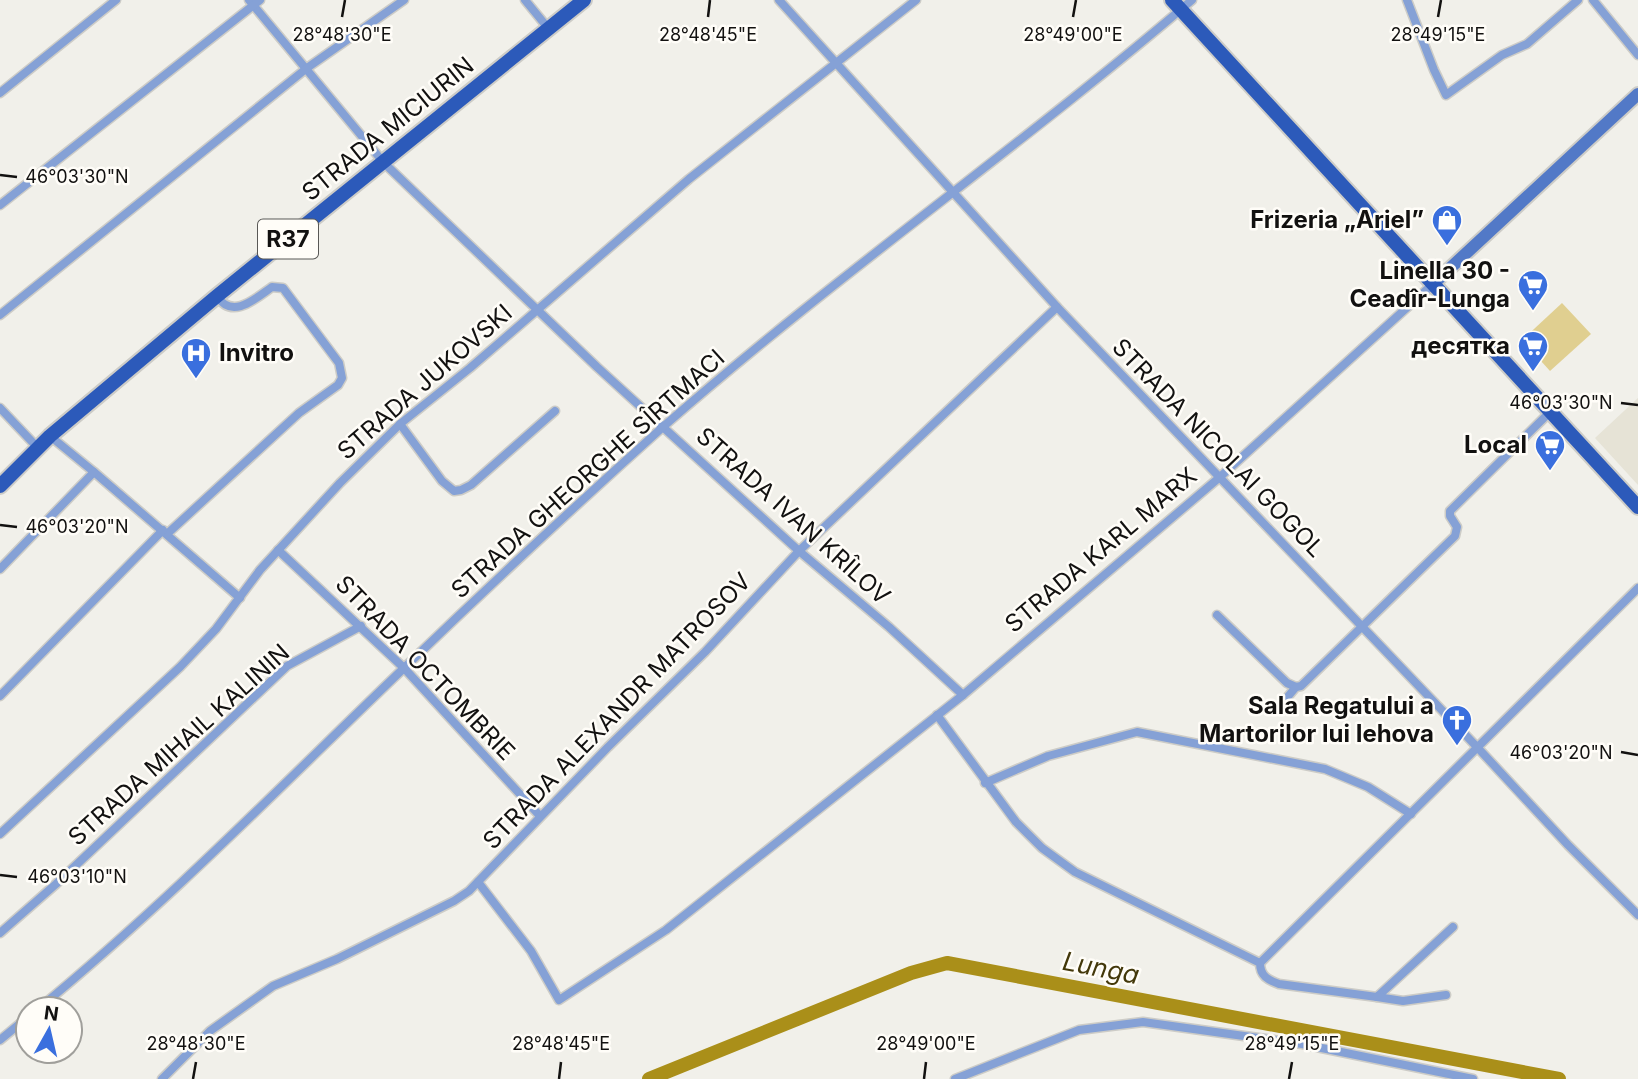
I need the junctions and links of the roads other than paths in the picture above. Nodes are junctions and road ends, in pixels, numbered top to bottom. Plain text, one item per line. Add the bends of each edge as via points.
1 (116, 0) edge
2 (404, 0) edge
3 (525, 0) edge
4 (584, 0) edge
5 (779, 0) edge
6 (916, 0) edge
7 (1407, 0) edge
8 (1578, 0) edge
9 (1593, 0) edge
10 (254, 2) edge
11 (1182, 3) edge
12 (548, 28) junction
13 (1638, 55) edge
14 (836, 63) junction
15 (307, 68) junction
16 (0, 93) edge
17 (1638, 94) edge
18 (384, 163) junction
19 (954, 192) junction
20 (0, 205) edge
21 (1433, 284) junction
22 (217, 296) junction
23 (1057, 307) junction
24 (537, 308) junction
25 (0, 315) edge
26 (0, 408) edge
27 (555, 411) dead end
28 (1550, 412) junction
29 (400, 425) junction
30 (664, 426) junction
31 (50, 436) junction
32 (37, 447) junction
33 (94, 472) junction
34 (1220, 477) junction
35 (0, 486) edge
36 (1638, 507) edge
37 (165, 532) junction
38 (278, 550) junction
39 (799, 551) junction
40 (0, 569) edge
41 (1638, 588) edge
42 (240, 598) junction
43 (1217, 615) dead end
44 (362, 626) junction
45 (1361, 626) junction
46 (404, 668) junction
47 (1296, 687) junction
48 (963, 695) junction
49 (0, 696) edge
50 (1285, 700) dead end
51 (937, 715) junction
52 (1477, 747) junction
53 (985, 783) junction
54 (1410, 814) junction
55 (540, 816) junction
56 (0, 834) edge
57 (478, 882) junction
58 (1638, 915) edge
59 (1453, 927) dead end
60 (0, 933) edge
61 (1260, 963) junction
62 (55, 995) edge
63 (1446, 995) dead end
64 (1377, 997) junction
65 (14, 1028) edge
66 (0, 1040) edge
67 (162, 1079) edge
68 (954, 1079) edge
69 (1473, 1079) edge

1 - 16 street
2 - 15 street
3 - 12 street
4 - 12 main road, STRADA MICIURIN / R37
5 - 14 street, STRADA NICOLAI GOGOL
6 - 14 street, STRADA JUKOVSKI
7 - 8 street via 1446,95 1502,55 1527,44
9 - 13 street
10 - 15 street, STRADA IVAN KRÎLOV
10 - 20 street
11 - 19 street, STRADA GHEORGHE SÎRTMACI
11 - 21 main road
12 - 18 main road, STRADA MICIURIN / R37
14 - 19 street, STRADA NICOLAI GOGOL
14 - 24 street, STRADA JUKOVSKI
15 - 18 street, STRADA IVAN KRÎLOV
15 - 25 street
17 - 21 street, STRADA KARL MARX
18 - 22 main road, STRADA MICIURIN / R37
18 - 24 street, STRADA IVAN KRÎLOV
19 - 23 street, STRADA NICOLAI GOGOL
19 - 30 street, STRADA GHEORGHE SÎRTMACI via 819,296
21 - 28 main road
21 - 34 street, STRADA KARL MARX
22 - 31 main road, STRADA MICIURIN / R37
22 - 37 street via 228,308 238,307 272,287 283,288 339,363 342,378
23 - 34 street, STRADA NICOLAI GOGOL
23 - 39 street, STRADA ALEXANDR MATROSOV
24 - 29 street, STRADA JUKOVSKI
24 - 30 street, STRADA IVAN KRÎLOV
26 - 32 street
27 - 29 street via 471,485 454,491
28 - 36 main road
28 - 45 street via 1450,511 1457,527 1455,536
29 - 38 street, STRADA JUKOVSKI
30 - 39 street, STRADA IVAN KRÎLOV
30 - 46 street, STRADA GHEORGHE SÎRTMACI
31 - 32 main road, STRADA MICIURIN / R37
31 - 33 street
32 - 35 main road, STRADA MICIURIN / R37
33 - 37 street
33 - 40 street
34 - 45 street, STRADA NICOLAI GOGOL
34 - 48 street, STRADA KARL MARX
37 - 42 street
37 - 49 street
38 - 42 street, STRADA JUKOVSKI
38 - 44 street, STRADA OCTOMBRIE
39 - 48 street, STRADA IVAN KRÎLOV
39 - 55 street, STRADA ALEXANDR MATROSOV
41 - 52 street
42 - 56 street, STRADA JUKOVSKI via 180,667
43 - 47 street
44 - 46 street, STRADA OCTOMBRIE
44 - 60 street, STRADA MIHAIL KALININ via 287,666
45 - 47 street
45 - 52 street, STRADA NICOLAI GOGOL
46 - 55 street, STRADA OCTOMBRIE
46 - 62 street, STRADA GHEORGHE SÎRTMACI via 292,779
47 - 50 street
48 - 51 street, STRADA KARL MARX
51 - 53 street
51 - 57 street, STRADA KARL MARX via 666,930 559,1000 531,951
52 - 54 street
52 - 58 street, STRADA NICOLAI GOGOL
53 - 54 street via 1048,756 1137,732 1325,769 1368,787
53 - 61 street via 1024,831 1075,872
54 - 61 street
55 - 57 street, STRADA ALEXANDR MATROSOV
57 - 67 street, STRADA ALEXANDR MATROSOV via 454,901 272,986 210,1031
59 - 64 street
61 - 64 street via 1265,978 1279,984
63 - 64 street via 1403,1001
65 - 66 street
68 - 69 street via 1079,1030 1143,1022 1301,1045

